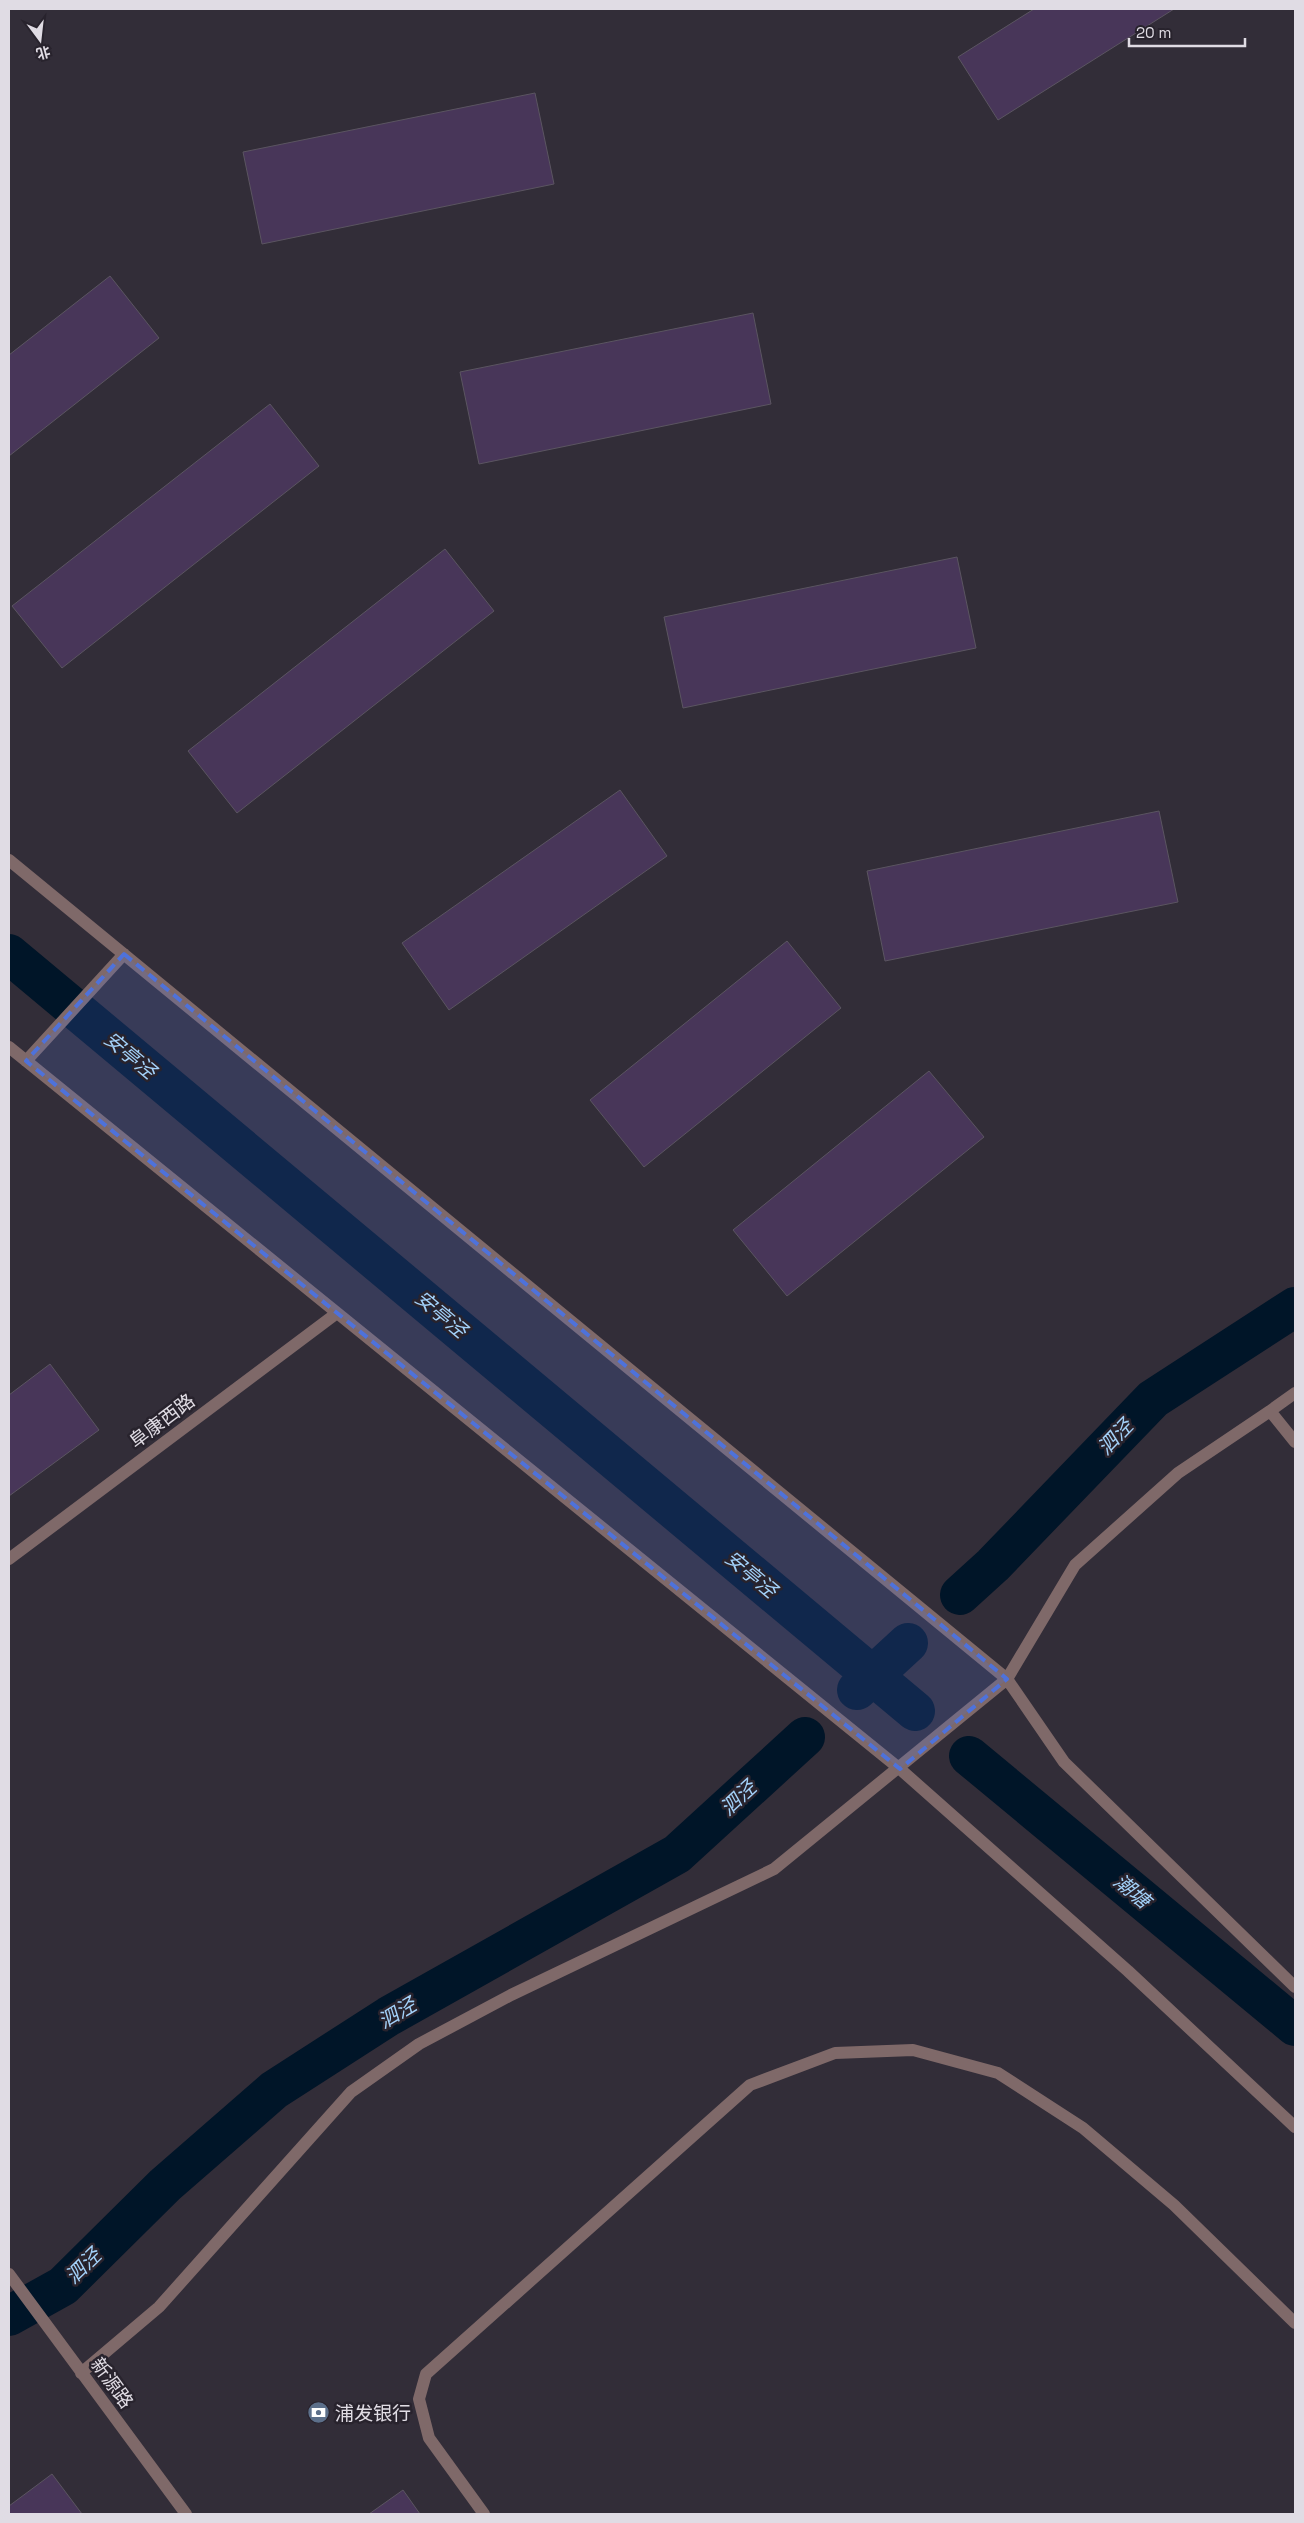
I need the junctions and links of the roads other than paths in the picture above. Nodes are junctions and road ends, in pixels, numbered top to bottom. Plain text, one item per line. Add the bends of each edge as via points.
1 (9, 860) edge
2 (124, 954) junction
3 (9, 1047) edge
4 (26, 1061) junction
5 (337, 1313) junction
6 (1295, 1393) edge
7 (1270, 1410) junction
8 (1295, 1442) edge
9 (9, 1559) edge
10 (1007, 1679) junction
11 (900, 1768) junction
12 (1295, 1987) edge
13 (1295, 2127) edge
14 (9, 2274) edge
15 (1295, 2323) edge
16 (82, 2373) junction
17 (186, 2514) edge
18 (484, 2514) edge

1 - 2 street
2 - 4 street
2 - 10 street
3 - 4 street
4 - 5 street
5 - 9 street, 阜康西路
5 - 11 street
6 - 7 street
7 - 8 street
7 - 10 street via 1178,1472 1075,1565
10 - 11 street
10 - 12 street via 1064,1762
11 - 13 street via 1128,1971
11 - 16 street via 774,1869 511,1994 419,2044 351,2092 159,2307
14 - 16 street, 新源路
15 - 18 street via 1174,2205 1083,2128 998,2073 913,2050 835,2053 750,2085 426,2374 419,2399 429,2438
16 - 17 street, 新源路

